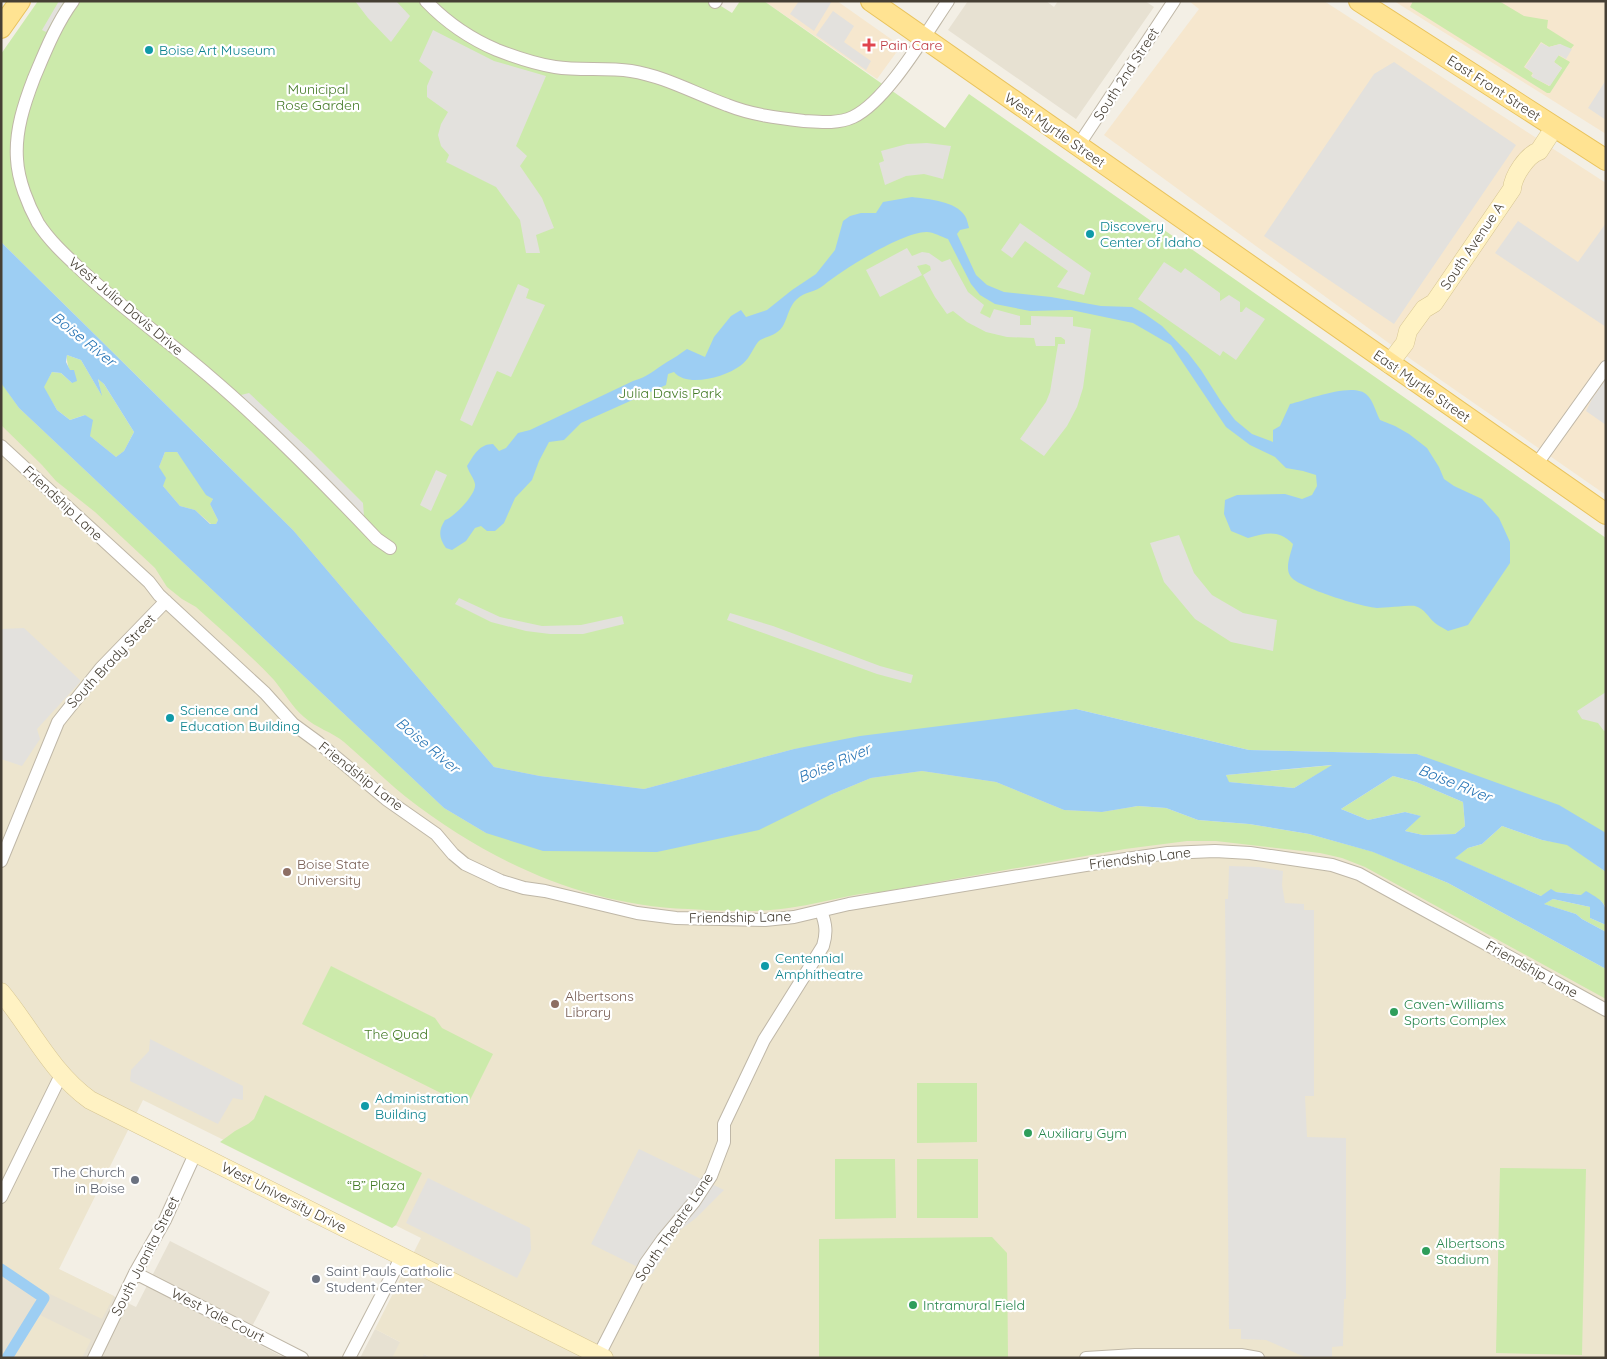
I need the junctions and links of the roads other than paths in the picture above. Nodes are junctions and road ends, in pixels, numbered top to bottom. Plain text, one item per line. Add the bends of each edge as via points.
1 (20, 1) edge
2 (73, 1) edge
3 (426, 1) edge
4 (871, 1) edge
5 (948, 1) edge
6 (1359, 1) edge
7 (1170, 2) edge
8 (1, 28) edge
9 (923, 38) junction
10 (1554, 128) junction
11 (1078, 146) junction
12 (1606, 160) edge
13 (1239, 258) joint
14 (1390, 364) junction
15 (1606, 367) edge
16 (1, 446) edge
17 (1536, 465) junction
18 (1606, 514) edge
19 (390, 548) dead end
20 (166, 601) junction
21 (1, 861) edge
22 (821, 911) junction
23 (1, 992) edge
24 (1606, 1010) edge
25 (61, 1075) junction
26 (196, 1154) junction
27 (1, 1197) edge
28 (402, 1256) junction
29 (135, 1273) junction
30 (602, 1356) edge
31 (94, 1358) edge
32 (302, 1358) edge
33 (349, 1358) edge
34 (1086, 1358) edge
35 (1258, 1358) edge

1 - 8 main road
2 - 19 street, West Julia Davis Drive via 44,54 29,91 18,134 17,160 27,199 38,223 60,250 91,279 258,418 377,539
3 - 9 street via 467,34 497,50 557,67 632,71 729,106 785,119 834,122 852,118 888,87
4 - 9 main road, West Myrtle Street
5 - 9 street
6 - 10 main road, East Front Street
7 - 11 street, South 2nd Street
9 - 11 main road, West Myrtle Street
10 - 12 main road, East Front Street
10 - 14 street, South Avenue A via 1539,151 1532,153 1517,174 1512,189 1434,303 1424,309 1408,331 1405,343
11 - 13 main road, West Myrtle Street
13 - 14 main road, East Myrtle Street
14 - 17 main road, East Myrtle Street
15 - 17 street
16 - 20 street, Friendship Lane
17 - 18 main road, East Myrtle Street
20 - 21 street, South Brady Street via 101,668 58,722
20 - 22 street, Friendship Lane via 265,693 293,724 386,799 436,834 465,864 501,882 637,913 676,918 765,920
22 - 24 street, Friendship Lane via 1168,853 1250,853 1332,864 1359,874
22 - 30 street, South Theatre Lane via 827,935 823,946 764,1040 724,1124 724,1142 711,1176 646,1263
23 - 25 street, West University Drive
25 - 26 street, West University Drive via 90,1100
25 - 27 street
26 - 28 street, West University Drive
26 - 29 street, South Juanita Street
28 - 30 street, West University Drive
28 - 33 street
29 - 31 street, South Juanita Street
29 - 32 street, West Yale Court
34 - 35 street via 1135,1355 1241,1355

